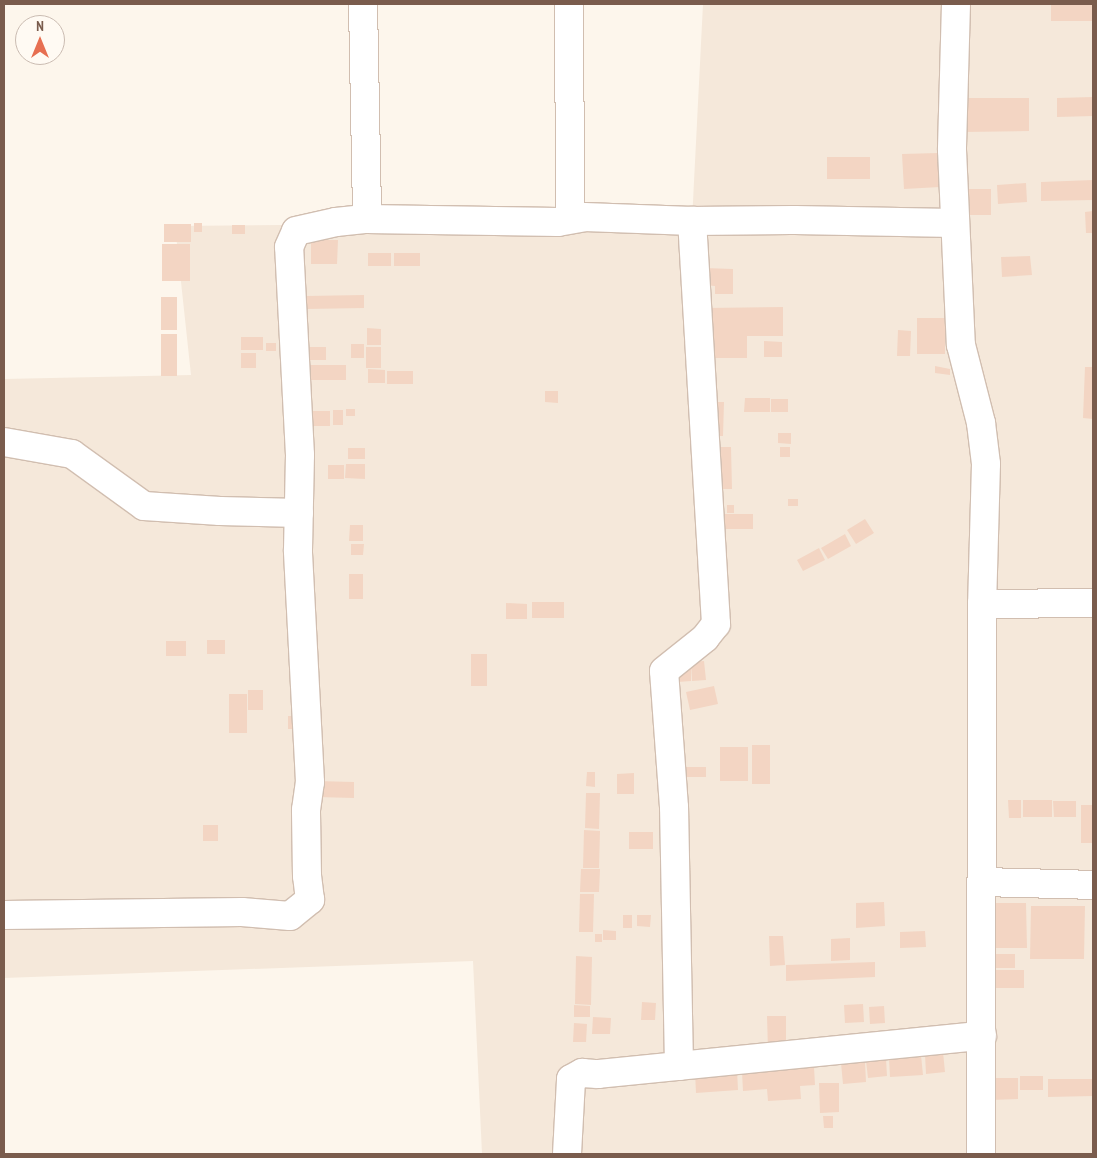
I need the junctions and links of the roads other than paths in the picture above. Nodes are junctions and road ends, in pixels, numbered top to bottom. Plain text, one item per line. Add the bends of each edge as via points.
1 (363, 4) edge
2 (569, 4) edge
3 (956, 4) edge
4 (366, 219) junction
5 (570, 219) junction
6 (692, 221) junction
7 (954, 223) junction
8 (4, 442) edge
9 (299, 512) junction
10 (1093, 603) edge
11 (982, 604) junction
12 (982, 882) junction
13 (1093, 885) edge
14 (4, 915) edge
15 (982, 1036) junction
16 (679, 1066) junction
17 (567, 1154) edge
18 (981, 1154) edge

1 - 4 street
2 - 5 street
3 - 7 street via 952,150
4 - 5 street via 558,222
4 - 9 street via 336,222 296,232 289,247 300,455
5 - 6 street
6 - 7 street
6 - 16 street via 716,624 705,638 664,671 674,807
7 - 11 street via 961,345 980,423 986,464
8 - 9 street via 72,454 144,506
9 - 14 street via 298,550 310,782 306,810 310,900 290,916 242,912
10 - 11 street
11 - 12 street
12 - 13 street
12 - 15 street
15 - 16 street
15 - 18 street
16 - 17 street via 582,1073 572,1079

